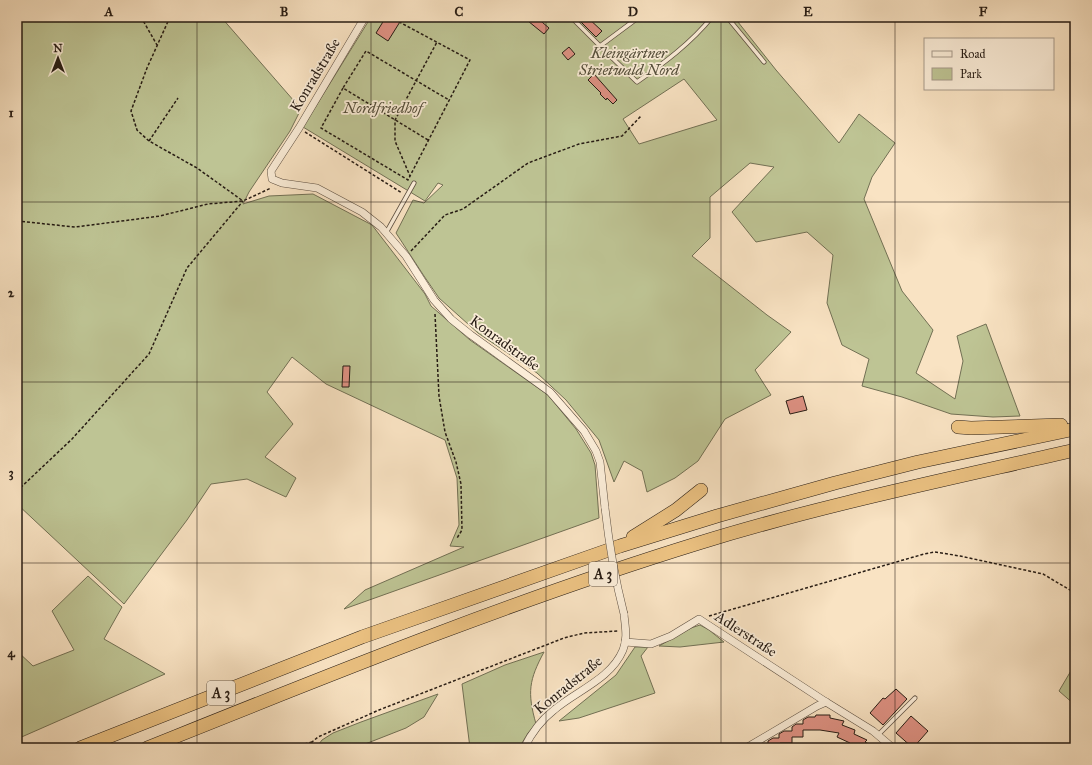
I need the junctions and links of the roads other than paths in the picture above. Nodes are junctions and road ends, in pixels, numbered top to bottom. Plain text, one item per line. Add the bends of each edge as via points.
1 (365, 17) edge
2 (571, 17) edge
3 (639, 17) edge
4 (712, 17) edge
5 (727, 17) edge
6 (600, 46) junction
7 (764, 62) dead end
8 (414, 183) dead end
9 (386, 233) junction
10 (1075, 425) edge
11 (958, 427) dead end
12 (1075, 429) edge
13 (1075, 450) edge
14 (701, 490) dead end
15 (620, 546) junction
16 (625, 642) junction
17 (915, 698) dead end
18 (826, 702) junction
19 (878, 735) junction
20 (80, 748) edge
21 (147, 748) edge
22 (524, 748) edge
23 (746, 748) edge
24 (893, 748) edge

1 - 9 street, Konradstraße via 271,171 272,179 317,188 362,212
2 - 6 lane
3 - 6 lane
4 - 6 lane via 679,51 637,82
5 - 7 lane
8 - 9 lane
9 - 16 street, Konradstraße, bridge via 406,256 434,300 451,319 550,392 584,431 596,451 600,462 610,548 624,614
10 - 11 highway
12 - 15 highway, A 3 via 918,462 836,483
13 - 21 highway, A 3 via 840,504 634,563 447,629
14 - 15 highway via 676,510
15 - 20 highway, A 3 via 362,637
16 - 18 street, Adlerstraße via 651,644 671,636 699,619
16 - 22 street, Konradstraße via 617,660 606,672 549,714 533,732
17 - 19 lane
18 - 19 street, Adlerstraße
18 - 23 street
19 - 24 street, Adlerstraße

